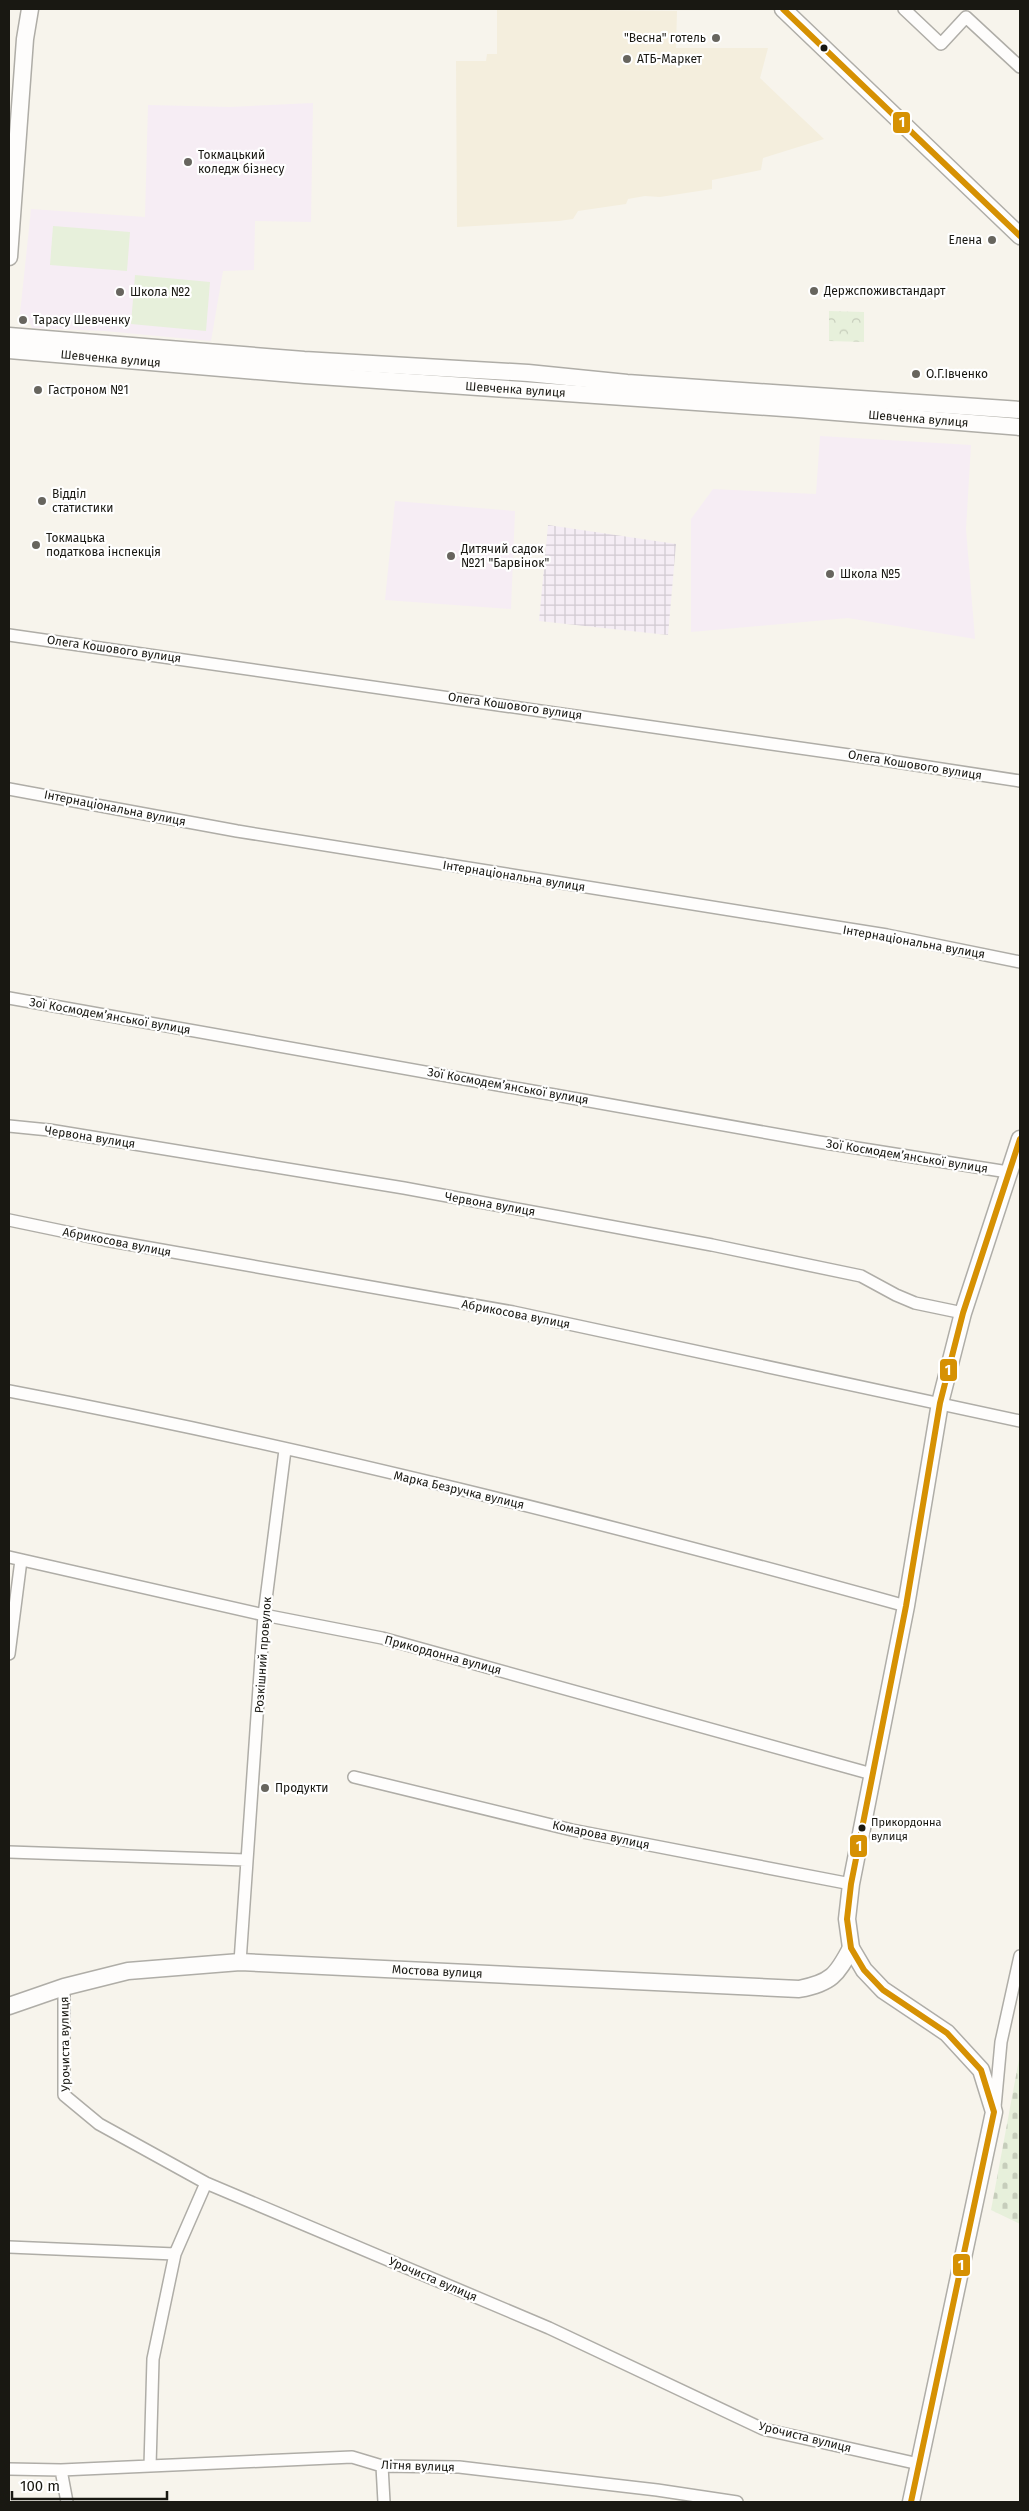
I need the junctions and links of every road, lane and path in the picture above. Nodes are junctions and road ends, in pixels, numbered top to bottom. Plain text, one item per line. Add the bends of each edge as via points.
1 (30, 9) edge
2 (904, 9) edge
3 (787, 10) edge
4 (1020, 67) edge
5 (1020, 236) edge
6 (9, 257) edge
7 (9, 336) edge
8 (9, 350) edge
9 (433, 374) junction
10 (751, 398) junction
11 (1020, 410) edge
12 (1020, 427) edge
13 (9, 635) edge
14 (1020, 781) edge
15 (9, 788) edge
16 (1020, 962) edge
17 (9, 998) edge
18 (9, 1126) edge
19 (1020, 1139) edge
20 (1008, 1172) junction
21 (9, 1220) edge
22 (962, 1313) junction
23 (9, 1391) edge
24 (940, 1403) junction
25 (1020, 1421) edge
26 (286, 1450) junction
27 (9, 1557) edge
28 (21, 1560) junction
29 (906, 1606) junction
30 (264, 1615) junction
31 (9, 1654) edge
32 (872, 1774) junction
33 (354, 1777) dead end
34 (9, 1852) edge
35 (246, 1860) junction
36 (851, 1884) junction
37 (851, 1948) junction
38 (1020, 1956) edge
39 (240, 1962) junction
40 (64, 1987) junction
41 (9, 2006) edge
42 (994, 2112) junction
43 (206, 2183) junction
44 (9, 2247) edge
45 (175, 2254) junction
46 (919, 2464) junction
47 (150, 2466) junction
48 (382, 2466) junction
49 (9, 2469) edge
50 (61, 2470) junction
51 (67, 2502) edge
52 (384, 2502) edge
53 (737, 2502) edge
54 (911, 2502) edge

1 - 6 street
2 - 4 street via 941,44 966,16
3 - 5 street
7 - 9 street, Шевченка вулиця
8 - 9 street, Шевченка вулиця via 306,375
9 - 10 street, Шевченка вулиця via 627,383
10 - 11 street, Шевченка вулиця
10 - 12 street, Шевченка вулиця
13 - 14 street, Олега Кошового вулиця
15 - 16 street, Інтернаціональна вулиця via 237,831 887,935
17 - 20 street, Зої Космодем’янської вулиця via 819,1142
18 - 22 street, Червона вулиця via 404,1188 712,1245 861,1276 915,1303
19 - 20 street
20 - 22 street
21 - 24 street, Абрикосова вулиця via 513,1312
22 - 24 street
23 - 26 street, Марка Безручка вулиця
24 - 25 street, Абрикосова вулиця
24 - 29 street
26 - 29 street, Марка Безручка вулиця via 685,1544
26 - 30 street, Розкішний провулок
27 - 28 street, Прикордонна вулиця
28 - 30 street, Прикордонна вулиця
28 - 31 street
29 - 32 street
30 - 32 street, Прикордонна вулиця via 382,1638
30 - 35 street, Розкішний провулок
32 - 36 street
33 - 36 street, Комарова вулиця via 572,1830
34 - 35 street
35 - 39 street, Розкішний провулок
36 - 37 street via 847,1920
37 - 39 street, Мостова вулиця via 832,1978 816,1986 799,1989
37 - 42 street via 864,1970 883,1990 947,2033 981,2070
38 - 42 street via 1001,2042
39 - 40 street, Мостова вулиця via 128,1971
40 - 41 street, Мостова вулиця
40 - 43 street, Урочиста вулиця via 64,2095 99,2124
42 - 46 street
43 - 45 street
43 - 46 street, Урочиста вулиця via 549,2328 763,2428
44 - 45 street
45 - 47 street via 153,2359
46 - 54 street
47 - 48 street, Літня вулиця via 352,2458
47 - 50 street, Літня вулиця
48 - 52 street
48 - 53 street, Літня вулиця via 459,2467
49 - 50 street, Літня вулиця
50 - 51 street

